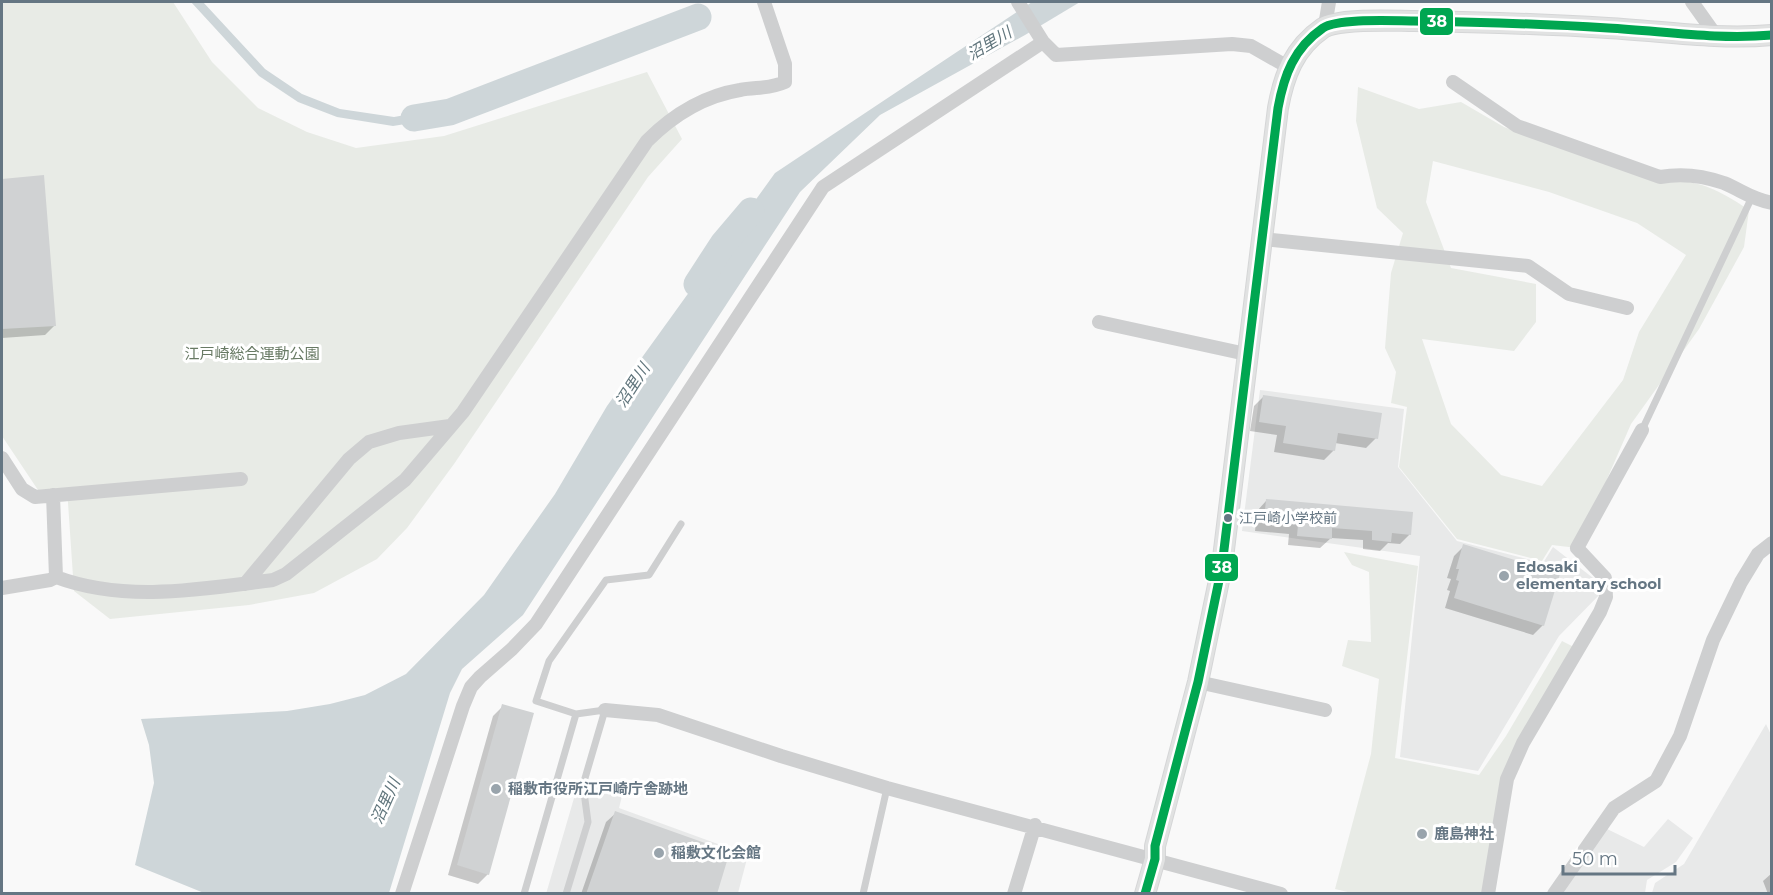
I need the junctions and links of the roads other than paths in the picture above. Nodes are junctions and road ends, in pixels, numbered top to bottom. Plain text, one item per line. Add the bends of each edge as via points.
1 (764, 2) edge
2 (1018, 2) edge
3 (1329, 2) edge
4 (1692, 2) edge
5 (1325, 26) junction
6 (1772, 35) edge
7 (1717, 37) junction
8 (1041, 39) junction
9 (1288, 67) junction
10 (1453, 82) dead end
11 (1751, 199) junction
12 (1772, 203) edge
13 (1262, 239) junction
14 (1626, 308) dead end
15 (1099, 322) dead end
16 (1246, 354) junction
17 (450, 426) junction
18 (1642, 430) joint
19 (2, 458) edge
20 (241, 479) dead end
21 (53, 495) junction
22 (681, 524) dead end
23 (1772, 543) edge
24 (56, 577) junction
25 (245, 584) junction
26 (2, 588) edge
27 (1198, 682) junction
28 (605, 710) junction
29 (1325, 710) dead end
30 (576, 714) junction
31 (886, 788) junction
32 (1035, 825) junction
33 (1155, 859) junction
34 (1280, 893) edge
35 (402, 894) edge
36 (524, 894) edge
37 (566, 894) edge
38 (863, 894) edge
39 (1014, 894) edge
40 (1145, 894) edge
41 (1488, 894) edge
42 (1554, 894) edge

1 - 17 street via 785,64 785,82 773,88 719,94 696,103 647,141
2 - 8 street
3 - 5 street
4 - 7 street
5 - 7 street via 1364,21 1452,22
5 - 9 street
6 - 7 street
8 - 9 street via 1056,55 1251,46
8 - 35 street via 823,187 536,624 471,687
9 - 13 street via 1278,108
10 - 11 street via 1516,126 1660,177 1681,173 1725,184
11 - 12 street
11 - 18 lane
13 - 14 street via 1528,266 1569,294
13 - 16 street
15 - 16 street
16 - 27 street via 1222,566
17 - 25 street via 405,480 286,574
17 - 25 street via 399,433 369,442 349,459
18 - 41 street via 1577,548 1605,578 1606,597 1523,743 1507,779
19 - 21 street via 30,496
20 - 21 street
21 - 24 street
22 - 30 lane via 649,575 606,580 549,662 536,701
23 - 42 street via 1758,554 1713,640 1680,736 1656,781 1614,808
24 - 25 street via 138,593
24 - 26 street
27 - 29 street
27 - 33 street via 1155,846
28 - 30 lane
28 - 31 street via 658,715
28 - 37 lane via 583,786 588,822
30 - 36 lane
31 - 32 street
31 - 38 lane
32 - 33 street
32 - 39 street
33 - 34 street
33 - 40 street

